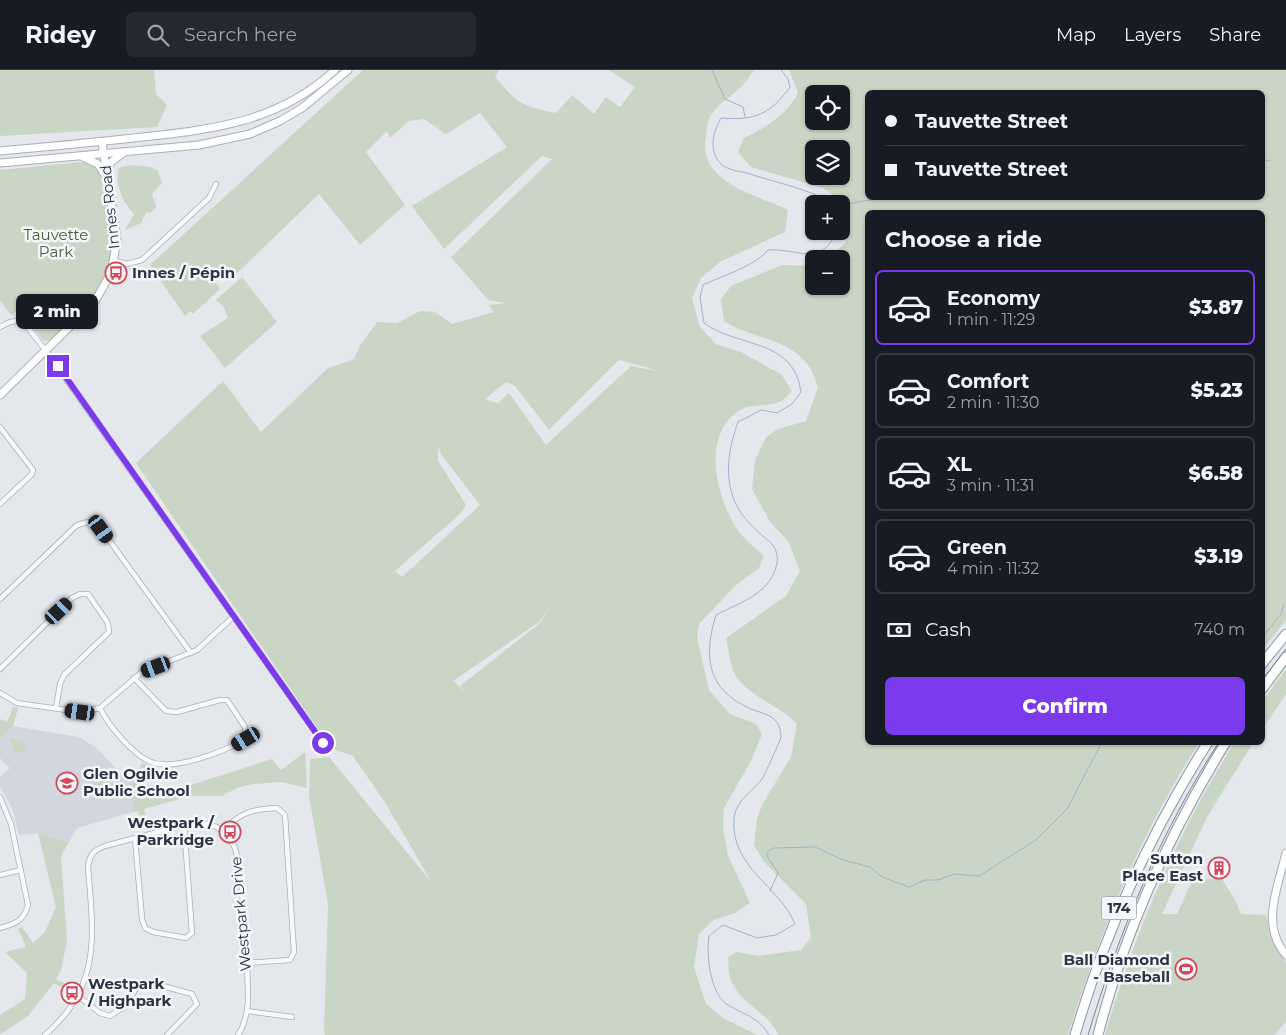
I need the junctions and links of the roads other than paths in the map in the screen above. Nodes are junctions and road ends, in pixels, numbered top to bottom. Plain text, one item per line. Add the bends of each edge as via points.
1 (335, 70) edge
2 (348, 70) edge
3 (102, 142) junction
4 (0, 151) edge
5 (126, 152) junction
6 (104, 154) junction
7 (77, 156) junction
8 (0, 163) edge
9 (108, 179) junction
10 (216, 184) dead end
11 (115, 261) junction
12 (0, 327) edge
13 (46, 351) junction
14 (0, 395) edge
15 (0, 428) edge
16 (0, 504) edge
17 (0, 599) edge
18 (233, 617) junction
19 (1286, 634) edge
20 (191, 653) junction
21 (1286, 657) edge
22 (1265, 660) edge
23 (0, 669) edge
24 (134, 678) junction
25 (1265, 684) edge
26 (0, 693) edge
27 (56, 708) junction
28 (100, 708) junction
29 (323, 743) dead end
30 (1206, 745) edge
31 (1224, 745) edge
32 (0, 797) edge
33 (184, 825) junction
34 (224, 831) junction
35 (135, 839) junction
36 (1286, 853) edge
37 (21, 870) junction
38 (0, 874) edge
39 (0, 928) edge
40 (1286, 955) edge
41 (246, 963) junction
42 (78, 996) junction
43 (246, 1012) junction
44 (292, 1016) dead end
45 (49, 1034) edge
46 (167, 1035) edge
47 (238, 1035) edge
48 (1075, 1035) edge
49 (1098, 1035) edge

1 - 3 main road via 286,104 243,122 194,132
2 - 5 main road, Innes Road via 302,108 250,134 199,145
3 - 4 main road
3 - 6 main road, Innes Road
5 - 6 main road, Innes Road
5 - 9 main road via 110,163
6 - 7 main road
6 - 9 main road, Innes Road
7 - 8 main road
7 - 9 main road via 93,160
9 - 11 main road, Innes Road via 117,240
10 - 11 street via 209,198 142,260 126,264
11 - 13 main road, Innes Road via 94,303
12 - 13 street via 22,320
13 - 14 main road, Innes Road
13 - 18 street
15 - 16 street via 33,470
17 - 20 street via 76,526 92,522 101,529
18 - 20 street
18 - 29 street
19 - 22 highway
20 - 24 street
21 - 25 highway
23 - 27 street via 72,598 88,594 108,623 109,632 64,675
24 - 28 street
24 - 28 street via 166,711 177,712 227,700 244,727 246,739 227,749 180,763 152,763 136,753
26 - 27 street via 17,703
27 - 28 street via 80,712
30 - 48 highway, 174 via 1125,895 1098,963
31 - 49 highway, 174 via 1153,880 1118,969
32 - 37 street via 11,824
33 - 34 street via 204,822
33 - 35 street
33 - 35 street via 192,933 186,938 145,928
34 - 41 street, Westpark Drive via 238,855
34 - 41 street via 240,814 253,810 277,808 285,815 294,952 290,960
35 - 42 street via 96,849 90,856 93,940 89,969
36 - 40 main road via 1271,919 1274,934
37 - 38 street
37 - 39 street via 27,896 26,915 19,922
41 - 43 street, Westpark Drive
42 - 45 street
42 - 46 street via 100,1013 110,1016 124,1006 139,984 148,982 192,994 197,1004
43 - 44 street
43 - 47 street, Westpark Drive

